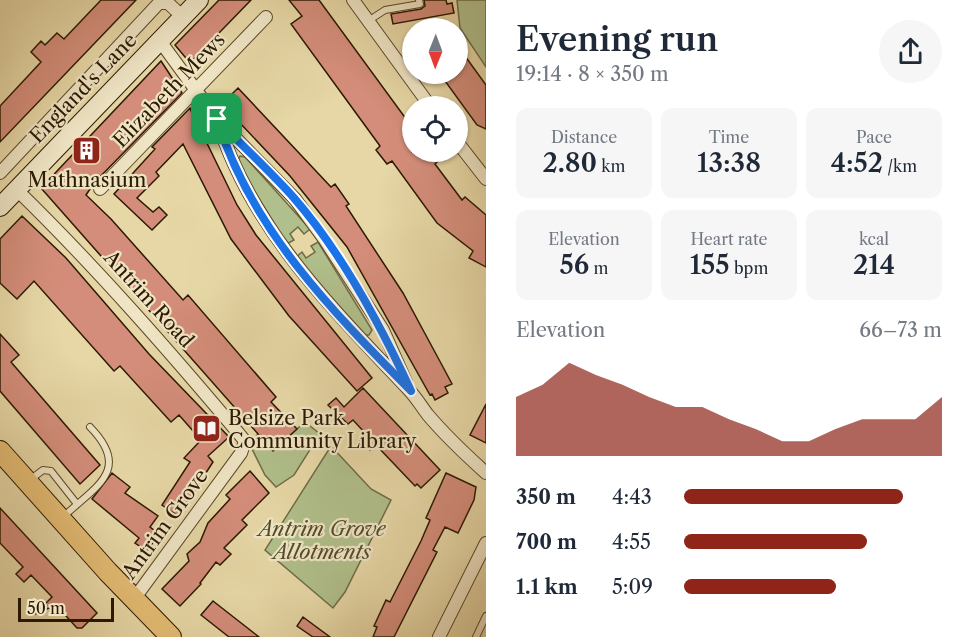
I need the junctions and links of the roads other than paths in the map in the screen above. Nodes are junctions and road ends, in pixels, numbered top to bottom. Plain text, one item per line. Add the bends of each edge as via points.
1 (199, 0) edge
2 (353, 0) edge
3 (419, 0) edge
4 (183, 17) junction
5 (266, 17) dead end
6 (368, 21) junction
7 (160, 42) junction
8 (196, 92) junction
9 (423, 96) edge
10 (217, 119) junction
11 (468, 156) edge
12 (0, 173) edge
13 (486, 179) edge
14 (100, 189) dead end
15 (17, 190) junction
16 (0, 207) edge
17 (411, 391) junction
18 (90, 427) dead end
19 (245, 441) joint
20 (0, 451) edge
21 (486, 473) edge
22 (27, 482) junction
23 (77, 504) junction
24 (62, 518) junction
25 (486, 543) edge
26 (482, 562) edge
27 (134, 599) junction
28 (486, 616) edge
29 (171, 637) edge
30 (440, 637) edge
31 (476, 637) edge

1 - 4 street, England's Lane
2 - 6 street
3 - 6 lane via 420,4 385,10
4 - 7 street, England's Lane
4 - 12 street via 168,3 159,3
5 - 8 street, Elizabeth Mews
6 - 9 street
7 - 8 street
7 - 15 street, England's Lane
8 - 10 street
8 - 14 street, Elizabeth Mews
10 - 17 street via 295,199 325,240 383,330
10 - 17 street via 228,155 251,201 344,322
11 - 13 street
15 - 16 street, England's Lane
15 - 19 street, Antrim Road via 81,252
17 - 21 street via 428,415
18 - 23 lane via 108,448 110,460 103,479
19 - 27 street, Antrim Grove via 241,453
20 - 22 main road
22 - 23 lane via 43,470 51,471
22 - 24 main road
23 - 24 lane
24 - 27 main road
25 - 26 street
26 - 30 street
27 - 29 main road
28 - 31 lane

